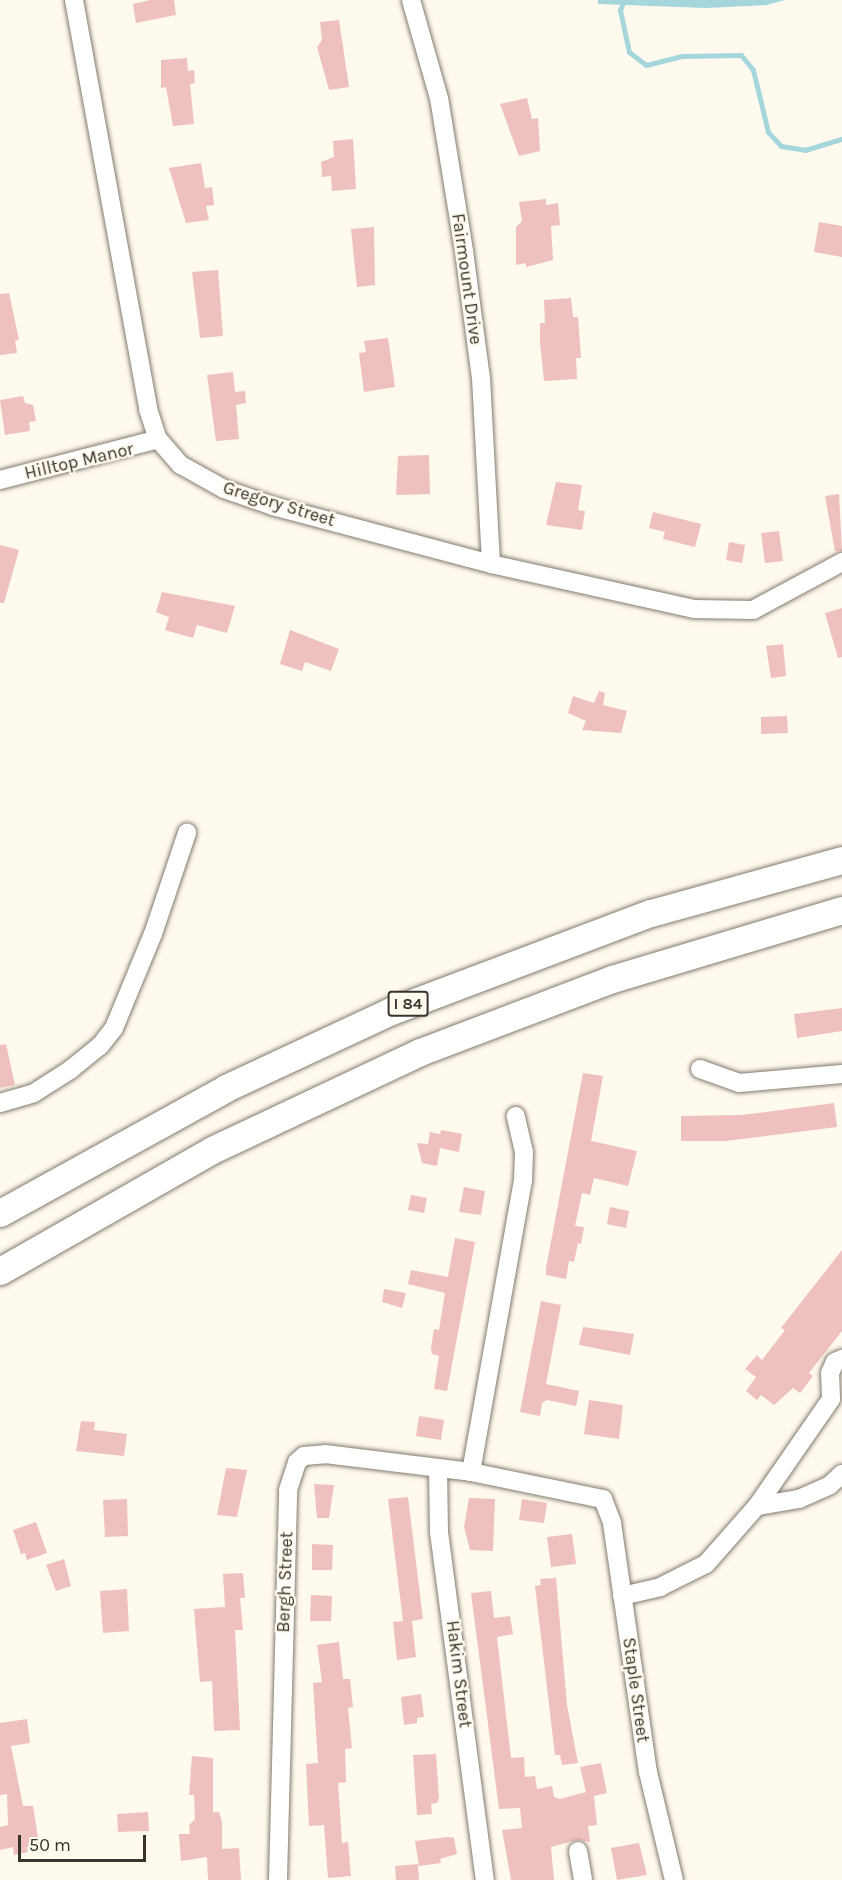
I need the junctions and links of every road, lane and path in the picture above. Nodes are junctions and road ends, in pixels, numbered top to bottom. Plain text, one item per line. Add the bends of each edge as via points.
1 (74, 0) edge
2 (411, 0) edge
3 (158, 440) junction
4 (0, 480) edge
5 (842, 562) edge
6 (491, 564) junction
7 (187, 833) dead end
8 (842, 860) edge
9 (842, 910) edge
10 (700, 1069) dead end
11 (842, 1074) edge
12 (0, 1103) edge
13 (516, 1116) dead end
14 (0, 1213) edge
15 (0, 1270) edge
16 (842, 1359) edge
17 (836, 1398) edge
18 (438, 1468) junction
19 (471, 1472) junction
20 (842, 1474) edge
21 (603, 1499) joint
22 (757, 1506) junction
23 (622, 1596) junction
24 (578, 1851) dead end
25 (278, 1880) edge
26 (485, 1880) edge
27 (583, 1880) edge
28 (674, 1880) edge

1 - 3 street, Gregory Street via 148,409
2 - 6 street, Fairmount Drive via 439,98 464,250 481,378
3 - 4 street, Hilltop Manor
3 - 6 street, Gregory Street via 181,465 224,489 273,506
5 - 6 street, Gregory Street via 753,610 694,609
7 - 12 street via 153,934 114,1028 100,1046 70,1070 34,1093
8 - 14 highway, I 84 via 651,913 391,1011 226,1088
9 - 15 highway via 622,975 420,1052 221,1145
10 - 11 street via 740,1083
13 - 19 street via 524,1152 523,1181
16 - 17 street via 835,1362 830,1373
17 - 22 street
18 - 19 street, Bergh Street
18 - 25 street, Bergh Street via 326,1454 304,1456 293,1469 288,1490 285,1554
18 - 26 street, Hakim Street via 439,1532
19 - 21 street, Bergh Street
20 - 22 street via 830,1485 799,1499
21 - 23 street, Staple Street via 612,1523
22 - 23 street via 706,1564 660,1587
23 - 28 street, Staple Street via 648,1772
24 - 27 street

